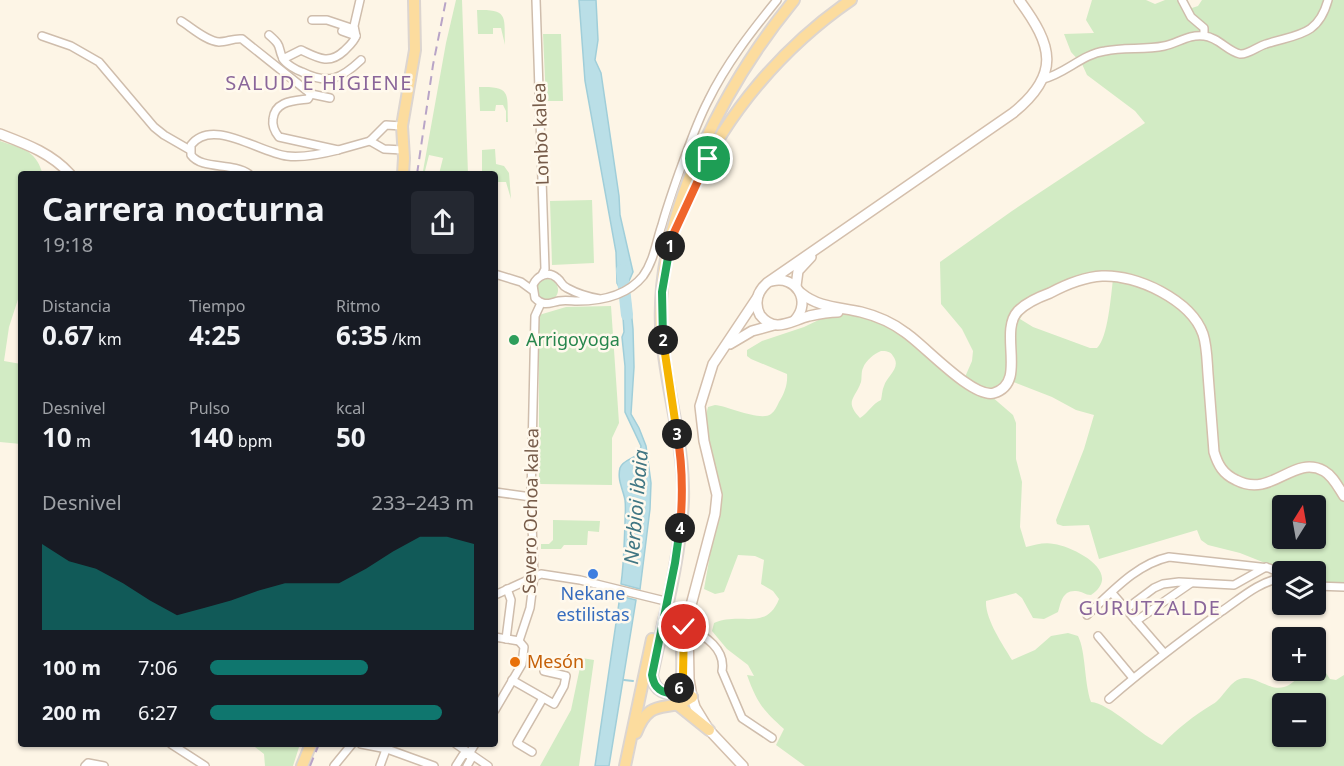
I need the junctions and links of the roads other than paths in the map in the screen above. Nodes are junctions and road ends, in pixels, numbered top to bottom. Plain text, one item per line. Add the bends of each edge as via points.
1 (360, 0) edge
2 (414, 0) edge
3 (536, 0) edge
4 (777, 0) edge
5 (794, 0) edge
6 (803, 0) edge
7 (851, 0) edge
8 (1018, 0) edge
9 (1182, 0) edge
10 (1328, 0) edge
11 (312, 20) dead end
12 (181, 21) dead end
13 (342, 31) dead end
14 (355, 32) junction
15 (269, 35) dead end
16 (42, 36) dead end
17 (1204, 36) junction
18 (765, 40) junction
19 (283, 59) junction
20 (361, 60) dead end
21 (298, 70) junction
22 (1043, 79) junction
23 (311, 94) junction
24 (330, 98) dead end
25 (402, 126) junction
26 (0, 134) edge
27 (374, 143) junction
28 (190, 150) junction
29 (338, 150) junction
30 (403, 150) junction
31 (67, 171) edge
32 (243, 171) edge
33 (403, 171) edge
34 (672, 237) junction
35 (824, 245) junction
36 (543, 274) junction
37 (498, 275) edge
38 (521, 282) junction
39 (767, 283) junction
40 (562, 286) junction
41 (532, 290) junction
42 (799, 290) junction
43 (757, 298) junction
44 (600, 299) junction
45 (557, 301) junction
46 (541, 303) junction
47 (861, 312) junction
48 (795, 320) junction
49 (774, 325) junction
50 (724, 349) junction
51 (498, 492) edge
52 (1344, 496) edge
53 (531, 497) junction
54 (681, 519) junction
55 (1266, 567) junction
56 (1272, 570) edge
57 (534, 576) junction
58 (1272, 580) edge
59 (1191, 583) junction
60 (1326, 587) edge
61 (1344, 587) edge
62 (507, 589) junction
63 (1112, 593) junction
64 (498, 594) edge
65 (661, 600) junction
66 (690, 609) junction
67 (1126, 609) junction
68 (1087, 615) dead end
69 (1136, 621) junction
70 (688, 627) junction
71 (1098, 636) dead end
72 (498, 638) edge
73 (506, 639) junction
74 (519, 641) junction
75 (1164, 653) junction
76 (544, 671) dead end
77 (1133, 678) junction
78 (512, 680) junction
79 (692, 697) junction
80 (543, 698) junction
81 (676, 699) junction
82 (1109, 699) dead end
83 (498, 705) edge
84 (709, 730) junction
85 (772, 738) dead end
86 (177, 747) edge
87 (310, 747) edge
88 (350, 747) edge
89 (387, 747) edge
90 (460, 747) edge
91 (473, 747) edge
92 (532, 752) dead end
93 (469, 754) junction
94 (85, 766) edge
95 (104, 766) edge
96 (205, 766) edge
97 (302, 766) edge
98 (334, 766) edge
99 (380, 766) edge
100 (434, 766) edge
101 (456, 766) edge
102 (467, 766) edge
103 (488, 766) edge
104 (626, 766) edge
105 (743, 766) edge

1 - 14 street
2 - 25 main road via 414,65
3 - 36 street, Lonbo kalea
4 - 44 street via 735,54 708,100 648,267 635,284 620,294
5 - 18 main road
6 - 18 main road
7 - 34 main road via 802,38 752,94 708,159
8 - 22 street via 1044,43 1047,62
9 - 17 street via 1191,17 1204,28
10 - 17 street via 1322,17 1300,36 1245,53 1239,54
11 - 14 street via 327,20
12 - 23 street via 213,41 242,39
13 - 14 street
14 - 19 street via 338,57 329,60 301,50
15 - 19 street via 280,46
16 - 28 street via 99,62 154,127
17 - 22 street via 1190,36 1164,46 1103,51
18 - 34 main road via 710,131
19 - 21 street
20 - 21 street via 343,75 325,80
21 - 23 street
22 - 35 street via 1035,94 1013,113
23 - 24 street
23 - 29 street via 308,99 281,104 273,117 274,130 284,140
25 - 27 street via 386,125
25 - 30 main road
26 - 31 street via 39,150
27 - 29 street
27 - 30 street via 393,151
28 - 29 street via 200,136 215,135 289,157
28 - 32 street via 200,163
30 - 33 main road
34 - 54 main road via 662,292 661,325 681,459
35 - 39 street
35 - 42 street via 798,271
36 - 38 street
36 - 40 street via 556,277
36 - 41 street
37 - 38 street
38 - 41 street
39 - 42 street via 782,280
39 - 43 street
40 - 44 street
40 - 45 street
41 - 46 street
42 - 47 street via 823,305
42 - 48 street via 802,308
43 - 49 street via 760,315
43 - 50 street
44 - 45 street
45 - 46 street
46 - 53 street, Severo Ochoa kalea via 535,316
47 - 48 street via 834,312
47 - 52 street via 901,329 983,394 996,393 1007,385 1012,369 1011,327 1017,313 1051,292 1088,278 1120,277 1140,282 1174,300 1198,322 1207,358 1215,452 1218,465 1228,476 1246,485 1262,485 1298,468 1323,470
48 - 49 street
49 - 50 street via 742,336
50 - 66 street via 713,364 700,406 717,495
51 - 53 street
53 - 57 street, Severo Ochoa kalea
54 - 65 main road
54 - 81 main road via 652,675 657,689
55 - 56 street
55 - 59 street via 1234,585
55 - 63 street via 1169,557 1142,567
57 - 62 street
57 - 65 street via 580,580
57 - 74 street, Severo Ochoa kalea via 530,608
58 - 75 street
59 - 67 street via 1154,588
59 - 69 street
60 - 61 street
62 - 64 street
62 - 73 street via 511,600
63 - 67 street
63 - 68 street
65 - 104 main road
66 - 70 street
66 - 81 main road via 682,644 683,676
67 - 69 street
69 - 75 street
70 - 79 street
70 - 85 street via 708,640 722,656 722,671 742,718
71 - 77 street
72 - 73 street
73 - 74 street
74 - 78 street, Severo Ochoa kalea via 524,647 522,664
75 - 77 street
76 - 80 street via 566,676 554,704
77 - 82 street
78 - 80 street
78 - 83 street, Severo Ochoa kalea
79 - 81 main road
79 - 84 street
80 - 92 street via 517,743
81 - 84 main road
81 - 104 main road via 643,718
84 - 105 street
86 - 96 street
87 - 97 main road
88 - 98 street
89 - 99 street
89 - 100 street
90 - 93 street
91 - 93 street
93 - 101 street via 463,755
93 - 102 street
93 - 103 street
94 - 95 street

